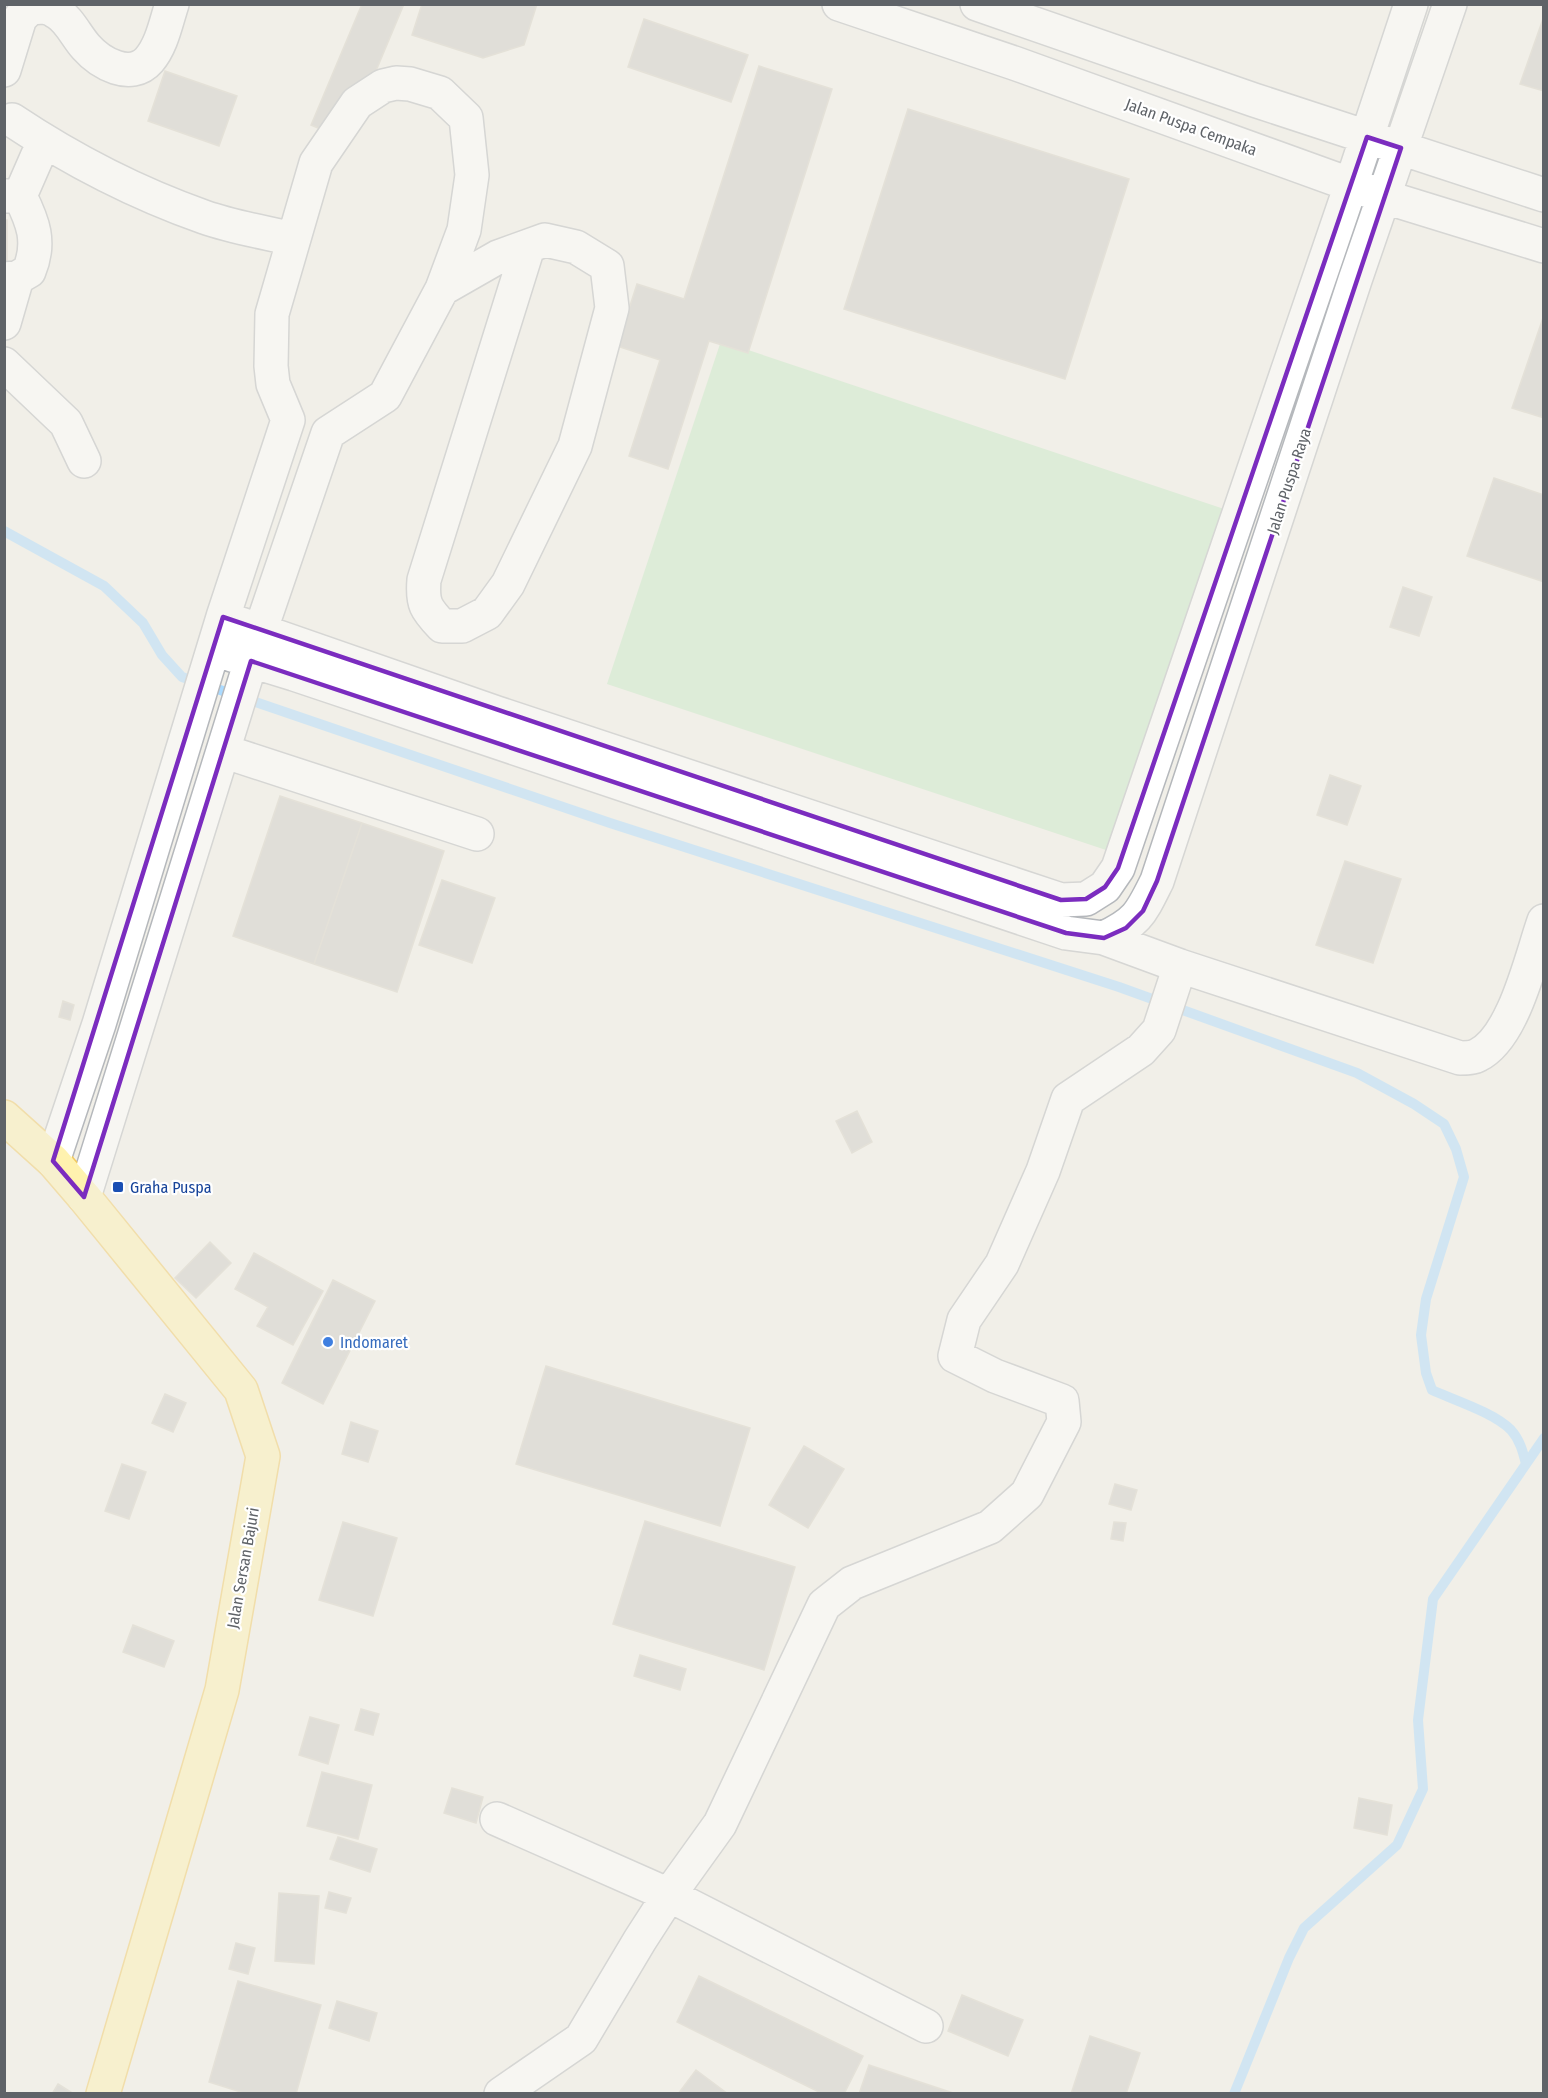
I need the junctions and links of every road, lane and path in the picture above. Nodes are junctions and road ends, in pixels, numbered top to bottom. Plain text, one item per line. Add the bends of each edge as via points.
1 (172, 4) edge
2 (839, 4) edge
3 (977, 4) edge
4 (1411, 4) edge
5 (1450, 4) edge
6 (1032, 13) edge
7 (1014, 63) junction
8 (4, 70) edge
9 (7, 120) edge
10 (1367, 137) junction
11 (44, 141) junction
12 (1401, 148) junction
13 (1351, 185) junction
14 (1544, 195) edge
15 (12, 196) edge
16 (1385, 197) junction
17 (293, 239) junction
18 (1544, 246) edge
19 (528, 247) junction
20 (11, 279) edge
21 (442, 289) junction
22 (4, 323) edge
23 (4, 364) edge
24 (288, 420) junction
25 (328, 433) junction
26 (84, 461) dead end
27 (222, 617) junction
28 (256, 647) junction
29 (213, 649) junction
30 (223, 751) junction
31 (477, 834) dead end
32 (1118, 868) junction
33 (1157, 880) junction
34 (1544, 921) edge
35 (1104, 938) junction
36 (1180, 966) junction
37 (1530, 1004) edge
38 (4, 1117) edge
39 (53, 1161) junction
40 (84, 1197) junction
41 (497, 1819) dead end
42 (669, 1895) junction
43 (926, 2026) dead end
44 (103, 2094) edge
45 (501, 2094) edge

1 - 8 street via 149,61 122,69 104,64 58,13 49,8 30,8 20,18
2 - 7 street, Jalan Puspa Cempaka
3 - 6 street
4 - 10 street
5 - 12 street, Jalan Puspa Raya
6 - 7 street
6 - 10 street
7 - 13 street, Jalan Puspa Cempaka
9 - 11 street
10 - 12 street
10 - 13 street
11 - 15 street
11 - 17 street via 122,184 205,218
12 - 14 street
12 - 16 street, Jalan Puspa Raya
13 - 16 street, Jalan Puspa Cempaka
13 - 32 street
15 - 20 street via 30,215 36,248 29,271
16 - 18 street, Jalan Puspa Cempaka
16 - 33 street, Jalan Puspa Raya
17 - 21 street via 316,163 357,103 383,86 396,83 440,93 466,118 472,175 464,231
17 - 24 street via 271,329 273,384
19 - 19 street via 424,580 422,598 428,612 442,626 462,626 487,613 508,584 575,446 612,308 607,266 576,247 545,240
19 - 21 street via 498,257
20 - 22 street
21 - 25 street via 385,396
23 - 26 street via 66,423
24 - 25 street
24 - 27 street
25 - 28 street
27 - 28 street
27 - 29 street
28 - 29 street
28 - 30 street
28 - 32 street via 497,713 1061,900 1086,899 1105,887
28 - 35 street via 294,674 1066,933
29 - 39 street via 99,1024
30 - 31 street
30 - 40 street
32 - 33 street
33 - 35 street, Jalan Puspa Raya via 1143,911 1126,928
34 - 37 street
35 - 36 street
36 - 37 street via 1460,1058 1476,1056 1490,1047 1511,1019
36 - 42 street via 1159,1030 1141,1050 1068,1100 1043,1171 1002,1263 964,1320 955,1356 1062,1401 1064,1422 1027,1494 990,1527 852,1583 824,1605 720,1824
38 - 39 main road, Jalan Sersan Bajuri
39 - 40 main road, Jalan Sersan Bajuri
40 - 44 main road, Jalan Sersan Bajuri via 241,1390 263,1456 222,1690
41 - 42 street
42 - 43 street
42 - 45 street via 581,2040

